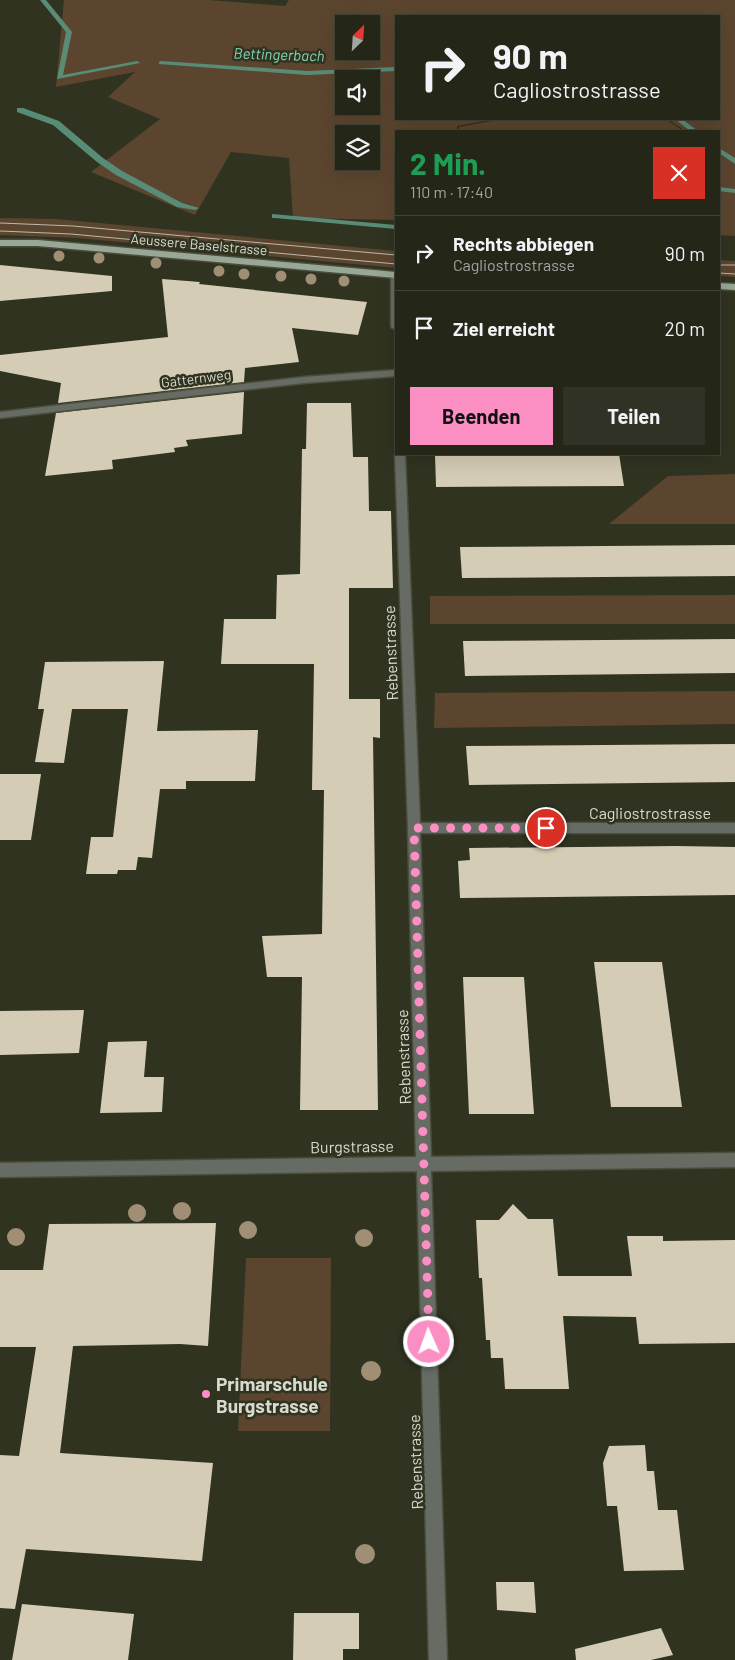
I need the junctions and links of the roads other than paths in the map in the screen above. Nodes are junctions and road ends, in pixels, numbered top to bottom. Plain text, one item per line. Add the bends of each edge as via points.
1 (0, 243) edge
2 (395, 275) edge
3 (720, 286) edge
4 (735, 287) edge
5 (395, 373) edge
6 (0, 415) edge
7 (400, 455) edge
8 (414, 828) junction
9 (735, 828) edge
10 (735, 1160) edge
11 (423, 1162) junction
12 (0, 1170) edge
13 (438, 1660) edge

1 - 2 main road, Aeussere Baselstrasse via 38,243
3 - 4 main road
5 - 6 street, Gatternweg via 304,380
7 - 8 street, Rebenstrasse
8 - 9 street, Cagliostrostrasse
8 - 11 street, Rebenstrasse
10 - 11 street, Burgstrasse
11 - 12 street, Burgstrasse
11 - 13 street, Rebenstrasse

